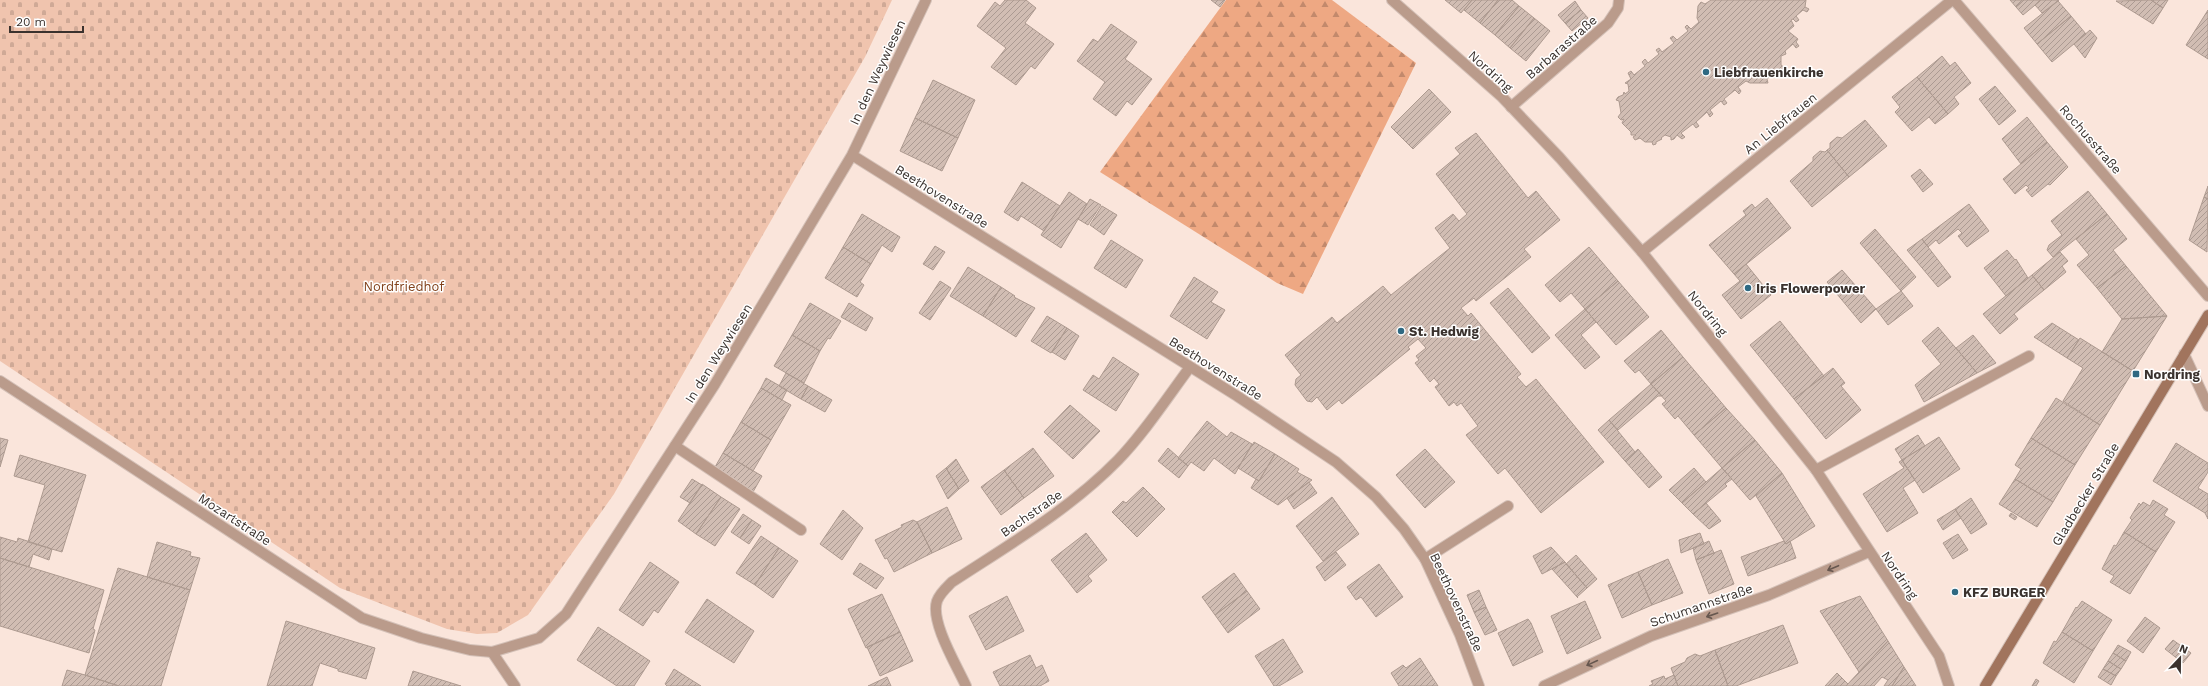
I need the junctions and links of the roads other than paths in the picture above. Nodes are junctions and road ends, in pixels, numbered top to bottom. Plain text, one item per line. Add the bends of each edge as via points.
1 (926, 0) edge
2 (1392, 0) edge
3 (1619, 0) edge
4 (1953, 0) edge
5 (1511, 107) junction
6 (852, 155) junction
7 (1642, 252) junction
8 (2208, 296) edge
9 (2208, 315) edge
10 (2184, 354) junction
11 (2028, 356) dead end
12 (1190, 367) junction
13 (0, 381) edge
14 (2208, 406) edge
15 (674, 446) junction
16 (1816, 470) junction
17 (1508, 506) dead end
18 (801, 530) dead end
19 (1869, 552) junction
20 (1425, 559) junction
21 (470, 650) joint
22 (492, 652) junction
23 (515, 686) edge
24 (966, 686) edge
25 (1479, 686) edge
26 (1544, 686) edge
27 (1950, 686) edge
28 (1985, 686) edge

1 - 6 street, In den Weywiesen
2 - 5 street, Nordring
3 - 5 street, Barbarastraße via 1618,8 1608,23
4 - 7 street, An Liebfrauen
4 - 8 street, Rochusstraße
5 - 7 street, Nordring via 1560,158
6 - 12 street, Beethovenstraße
6 - 15 street, In den Weywiesen via 715,384
7 - 16 street, Nordring
9 - 10 main road, Gladbecker Straße
10 - 14 street
10 - 28 main road, Gladbecker Straße
11 - 16 street
12 - 20 street, Beethovenstraße via 1336,462 1376,497 1404,529
12 - 24 street, Bachstraße via 1137,439 1117,461 1061,511 942,591 937,602 936,616
13 - 21 street, Mozartstraße via 362,618 421,638
15 - 18 street
15 - 22 street, In den Weywiesen via 566,614 539,638
16 - 19 street, Nordring
17 - 20 street
19 -> 26 street, Schumannstraße via 1769,595 1651,636
19 - 27 street, Nordring via 1939,656
20 - 25 street, Beethovenstraße via 1460,635
21 - 22 street, In den Weywiesen
22 - 23 street

